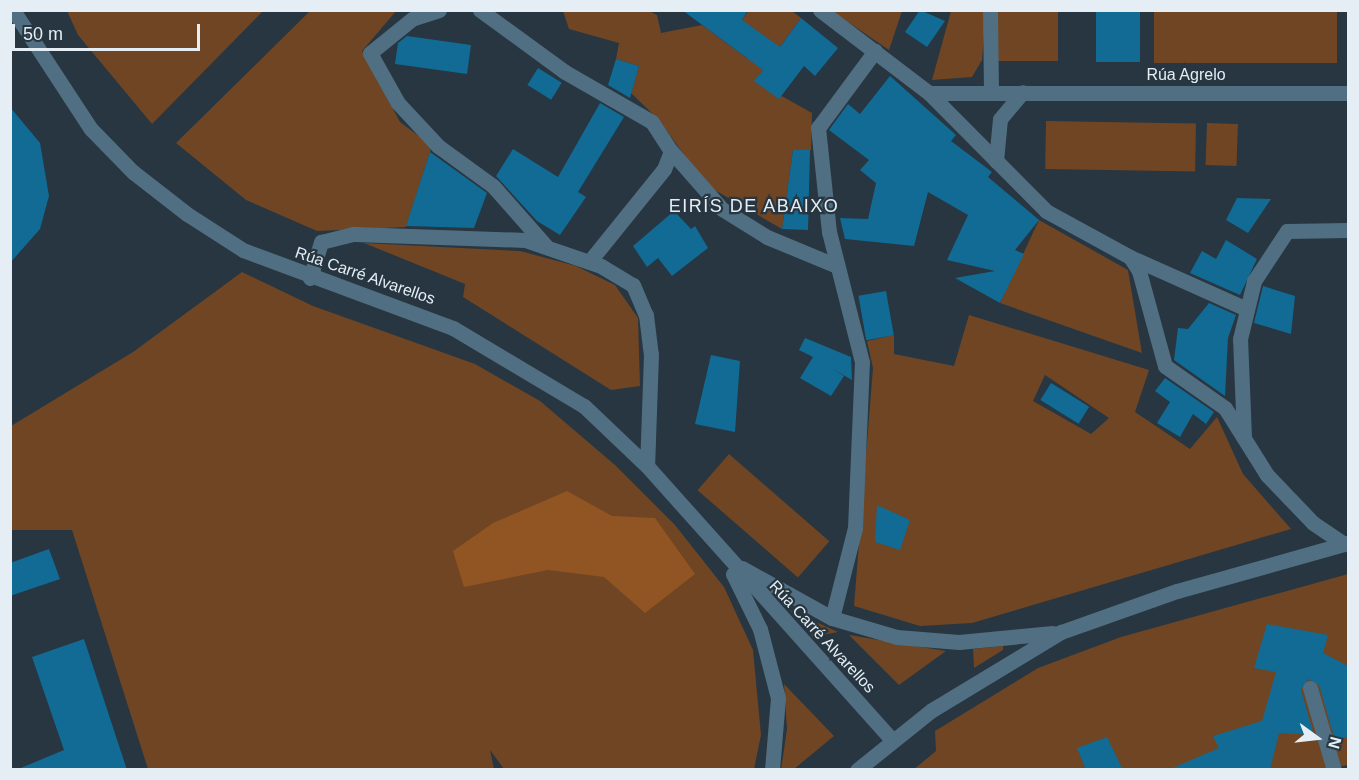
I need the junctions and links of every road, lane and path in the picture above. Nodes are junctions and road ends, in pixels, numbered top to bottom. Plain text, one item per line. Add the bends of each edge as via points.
1 (14, 10) edge
2 (439, 10) edge
3 (480, 10) edge
4 (820, 10) edge
5 (990, 10) edge
6 (875, 51) junction
7 (991, 92) junction
8 (1023, 92) junction
9 (928, 93) junction
10 (1348, 93) edge
11 (671, 151) junction
12 (996, 161) junction
13 (1348, 230) edge
14 (548, 248) junction
15 (1130, 256) junction
16 (589, 262) junction
17 (837, 266) junction
18 (310, 278) junction
19 (1247, 309) junction
20 (1244, 436) junction
21 (647, 466) junction
22 (1346, 543) edge
23 (725, 558) junction
24 (832, 618) junction
25 (1062, 632) junction
26 (1310, 688) dead end
27 (892, 740) junction
28 (772, 770) edge
29 (857, 770) edge
30 (1334, 770) edge

1 - 18 street, Rúa Carré Alvarellos via 60,88 133,172 216,235
2 - 14 street via 412,19 370,53 398,103 438,146 493,186
3 - 11 street via 565,72 652,122
4 - 6 street
5 - 7 street
6 - 9 street
6 - 17 street via 818,129
7 - 8 street, Rúa Agrelo
7 - 9 street, Rúa Agrelo
8 - 10 street, Rúa Agrelo
8 - 12 street via 1000,119
9 - 12 street
11 - 16 street via 664,169
11 - 17 street via 722,209 767,237
12 - 15 street via 1046,212
13 - 19 street via 1287,231 1254,281
14 - 16 street
14 - 18 street via 525,240 439,235 331,236 321,242
15 - 19 street
15 - 20 street via 1139,271 1165,366 1225,408
16 - 21 street via 633,285 646,315 651,354
17 - 24 street via 862,362 855,528
18 - 21 street, Rúa Carré Alvarellos via 417,311 488,344 584,406
19 - 20 street via 1240,339
20 - 22 street via 1291,502
21 - 23 street, Rúa Carré Alvarellos
22 - 25 street via 1178,591
23 - 24 street, Rúa Carré Alvarellos
23 - 27 street, Rúa Carré Alvarellos
23 - 28 street via 770,662 778,698
24 - 25 street, Rúa Carré Alvarellos via 928,641
25 - 27 street via 971,683
26 - 30 street
27 - 29 street

